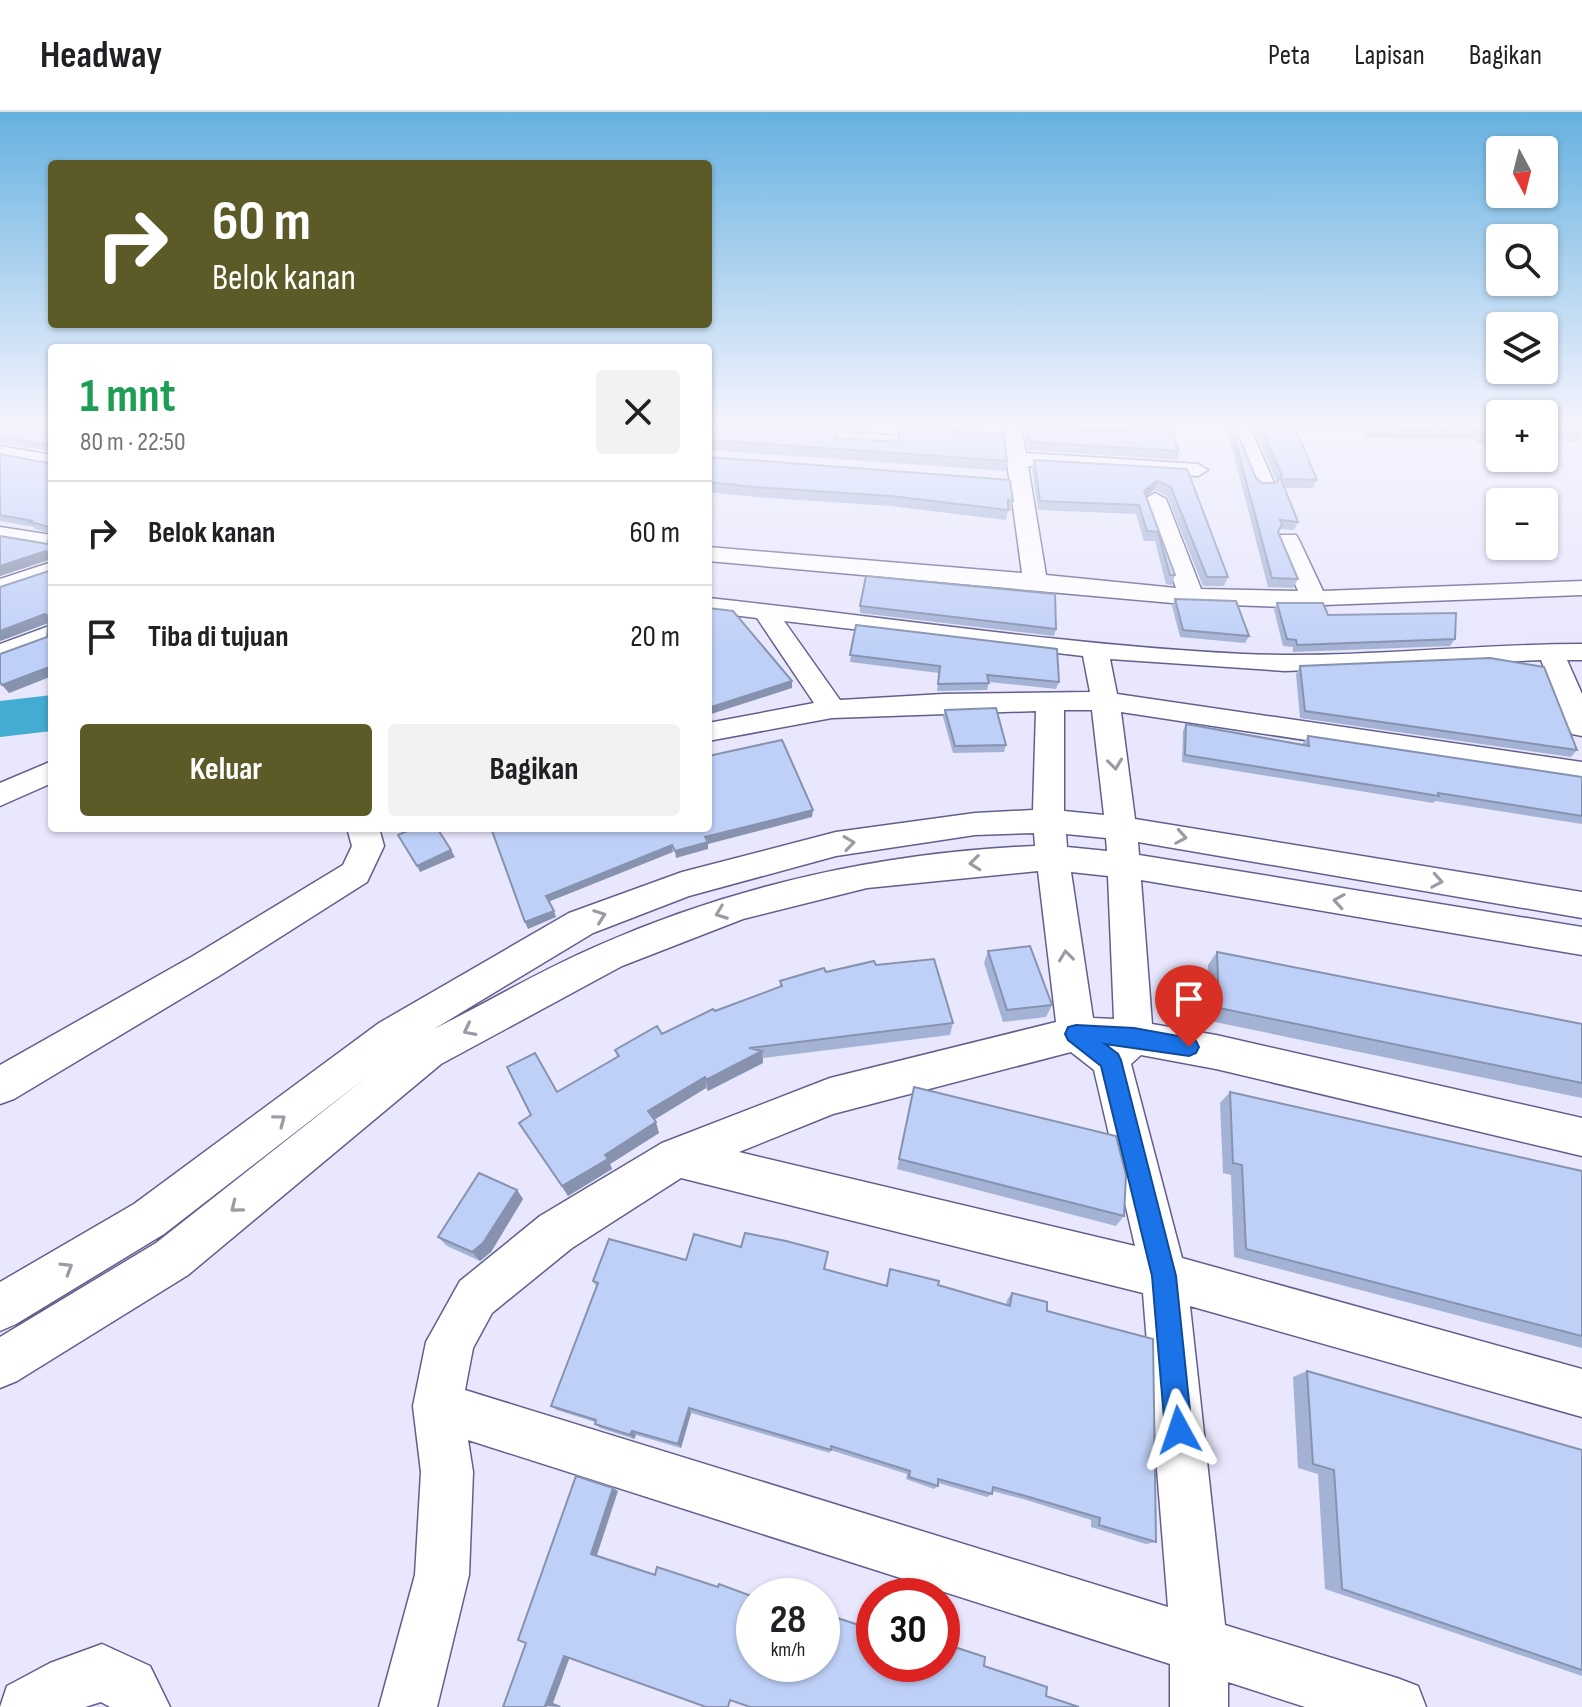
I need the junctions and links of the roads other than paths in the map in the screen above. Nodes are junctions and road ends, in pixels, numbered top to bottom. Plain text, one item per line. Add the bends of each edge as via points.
1 (1020, 499) edge
2 (1155, 499) edge
3 (0, 534) edge
4 (1288, 540) dead end
5 (48, 541) edge
6 (712, 554) edge
7 (48, 570) edge
8 (1035, 581) junction
9 (0, 587) edge
10 (1582, 588) edge
11 (1191, 596) junction
12 (1315, 601) junction
13 (712, 605) edge
14 (765, 611) junction
15 (48, 635) edge
16 (1095, 649) junction
17 (1551, 652) junction
18 (1582, 652) edge
19 (0, 653) edge
20 (1050, 700) junction
21 (1107, 701) junction
22 (832, 709) junction
23 (1582, 727) edge
24 (712, 731) edge
25 (1582, 772) edge
26 (48, 773) edge
27 (0, 795) edge
28 (1048, 821) junction
29 (1123, 828) junction
30 (364, 832) edge
31 (1053, 858) junction
32 (1123, 865) junction
33 (1582, 905) edge
34 (1582, 941) edge
35 (1107, 1044) junction
36 (0, 1086) edge
37 (1582, 1137) edge
38 (677, 1157) junction
39 (1164, 1276) junction
40 (0, 1308) edge
41 (0, 1364) edge
42 (1582, 1393) edge
43 (438, 1406) junction
44 (1199, 1646) junction
45 (28, 1707) edge
46 (141, 1707) edge
47 (408, 1707) edge
48 (1199, 1707) edge
49 (1397, 1707) edge

1 - 8 street
2 - 11 street
3 - 5 street
4 - 12 street
6 - 8 street
7 - 9 street
8 - 11 street
10 - 12 street
11 - 12 street
13 - 14 street
14 - 16 street
14 - 22 street
15 - 19 street
16 - 17 street via 1293,663
16 - 21 street
17 - 18 street
17 - 23 street
20 - 21 street
20 - 22 street
20 - 28 street
21 - 25 street
21 -> 29 street
22 - 24 street
26 - 27 street
28 - 29 street
28 - 31 street
40 -> 28 street via 149,1219 392,1035 581,923 682,885 836,844 975,824
29 - 32 street
29 -> 33 street
30 - 36 street via 368,846 355,873
31 - 32 street
35 -> 31 street
31 -> 41 street via 867,875 737,907 609,956 427,1052 172,1259
34 -> 32 street
32 - 35 street
35 - 37 street via 1216,1052
35 - 38 street via 830,1096
35 - 39 street
38 - 39 street
38 - 43 street via 556,1232 476,1297 450,1342
39 - 42 street
39 - 44 street
43 - 44 street
43 - 47 street via 447,1472 442,1575
44 - 48 street
44 - 49 street
45 - 46 street via 70,1683 102,1673 130,1686

